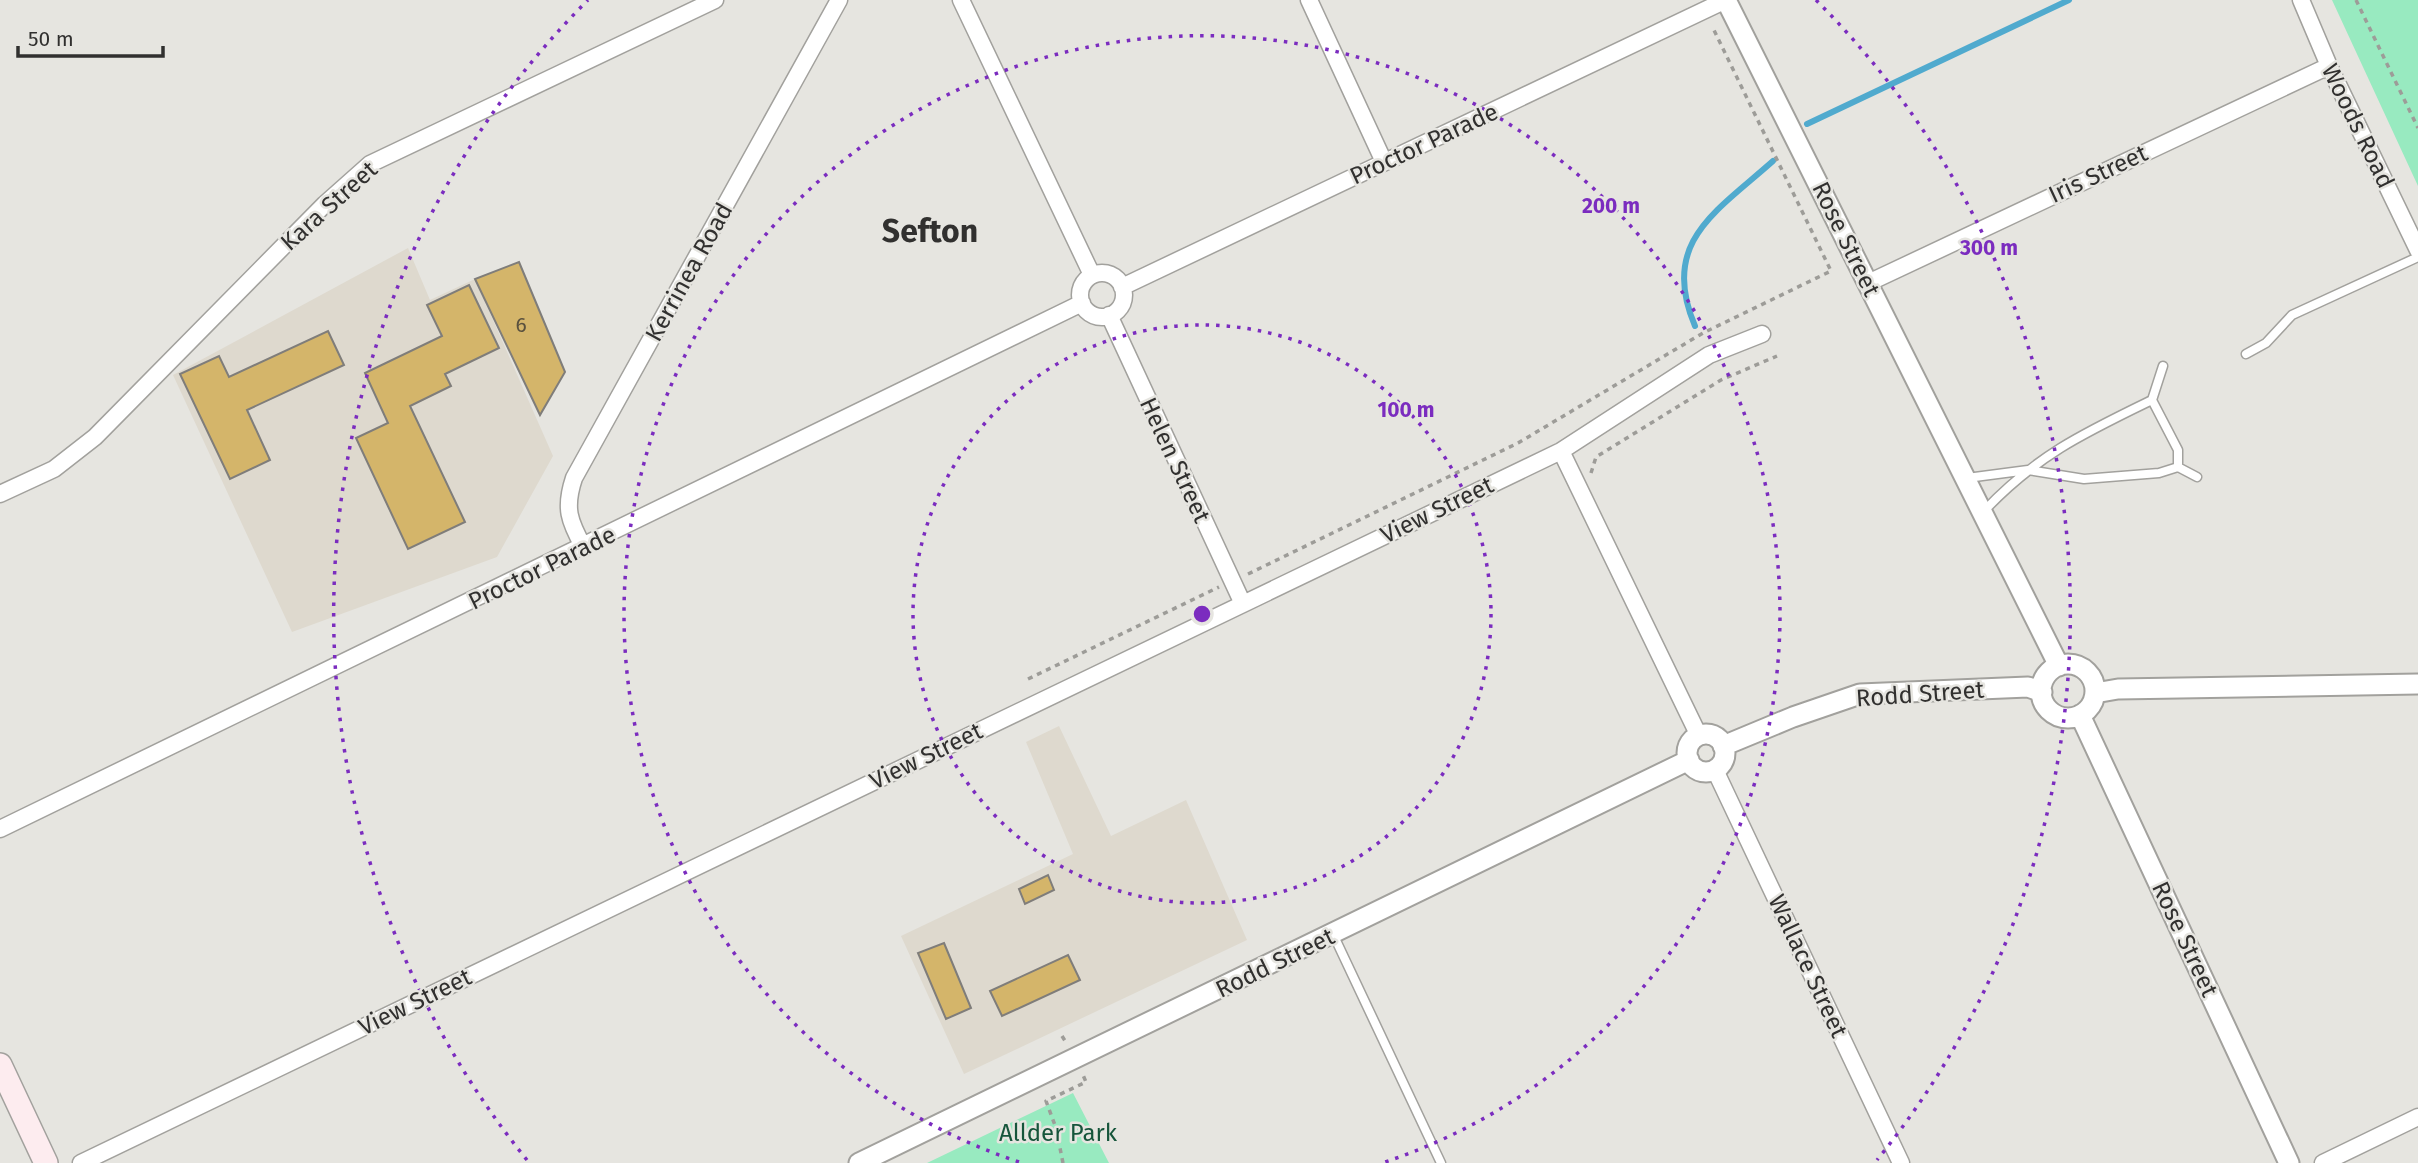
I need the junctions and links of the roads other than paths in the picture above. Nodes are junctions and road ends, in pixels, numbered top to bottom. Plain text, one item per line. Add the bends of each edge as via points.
1 (715, 0) edge
2 (839, 0) edge
3 (961, 0) edge
4 (1309, 0) edge
5 (1726, 0) edge
6 (2301, 0) edge
7 (2329, 66) junction
8 (1384, 162) junction
9 (2418, 250) edge
10 (2418, 257) edge
11 (1092, 275) junction
12 (1868, 283) junction
13 (1122, 287) junction
14 (1082, 303) junction
15 (1109, 315) junction
16 (1762, 334) dead end
17 (2246, 354) dead end
18 (2163, 366) dead end
19 (2152, 400) junction
20 (1561, 452) junction
21 (2178, 467) junction
22 (2028, 470) junction
23 (2197, 477) dead end
24 (1964, 478) junction
25 (0, 494) edge
26 (1981, 513) junction
27 (584, 548) junction
28 (1243, 604) junction
29 (2059, 666) junction
30 (2418, 684) edge
31 (2042, 692) junction
32 (2095, 693) junction
33 (2080, 715) junction
34 (1699, 736) junction
35 (1723, 746) junction
36 (1689, 760) junction
37 (1715, 770) junction
38 (0, 829) edge
39 (1334, 934) junction
40 (0, 1065) edge
41 (2418, 1117) edge
42 (44, 1163) edge
43 (81, 1163) edge
44 (859, 1163) edge
45 (1441, 1163) edge
46 (1901, 1163) edge
47 (2289, 1163) edge
48 (2323, 1163) edge

1 - 25 street, Kara Street via 370,164 95,437 54,469
2 - 27 street, Kerrinea Road via 574,478 567,499 571,524
3 - 11 street
4 - 8 street
5 - 8 street, Proctor Parade
5 - 12 street, Rose Street
6 - 7 street, Woods Road
7 - 9 street, Woods Road
7 - 12 street, Iris Street
8 - 13 street, Proctor Parade
10 - 17 lane via 2292,315 2266,344
11 - 13 street via 1108,274
11 - 14 street via 1081,289
12 - 24 street, Rose Street
13 - 15 street via 1122,303
14 - 15 street via 1090,314
14 - 27 street, Proctor Parade
15 - 28 street, Helen Street
16 - 20 street, View Street via 1709,355
18 - 19 lane
19 - 21 lane via 2178,450
19 - 22 lane via 2076,436
20 - 28 street, View Street
20 - 34 street
21 - 22 lane via 2084,479
21 - 23 lane
22 - 24 lane
22 - 26 lane
24 - 26 street, Rose Street
26 - 29 street, Rose Street
27 - 38 street, Proctor Parade
28 - 43 street, View Street
29 - 31 street via 2045,678
29 - 32 street via 2071,664 2086,671
30 - 32 street
31 - 33 street via 2054,714
31 - 35 street, Rodd Street via 2028,687 1860,694
32 - 33 street
33 - 47 street, Rose Street
34 - 35 street via 1714,736
34 - 36 street via 1689,746
35 - 37 street via 1722,762
36 - 37 street via 1701,771
36 - 39 street, Rodd Street
37 - 46 street, Wallace Street
39 - 44 street, Rodd Street
39 - 45 lane
40 - 42 main road
41 - 48 street

